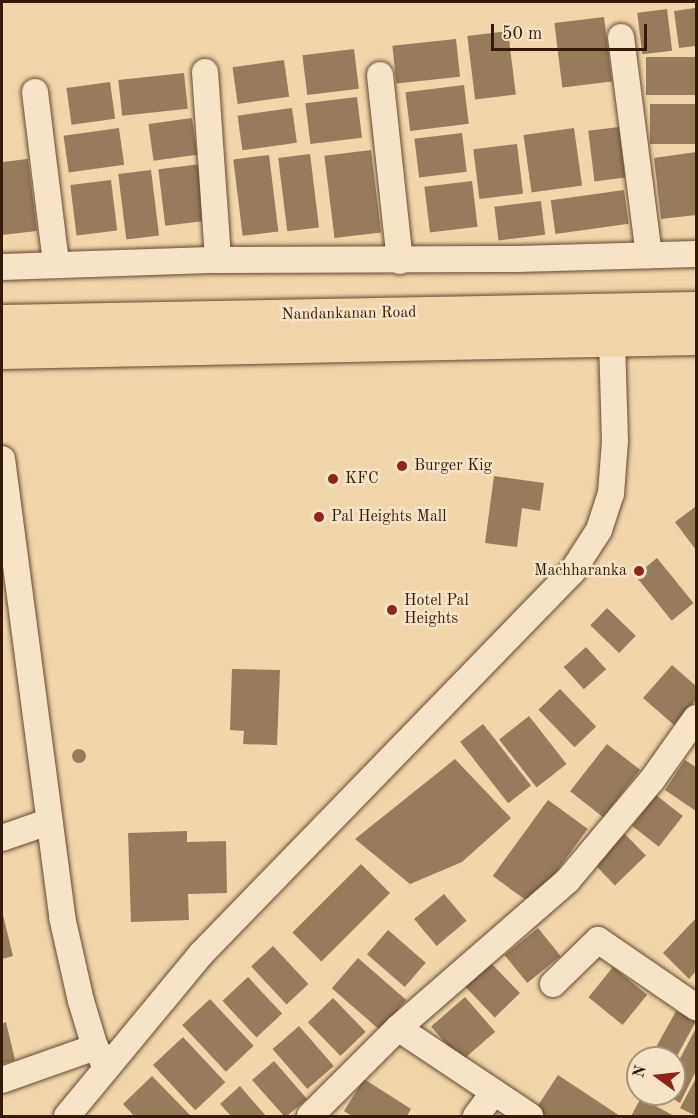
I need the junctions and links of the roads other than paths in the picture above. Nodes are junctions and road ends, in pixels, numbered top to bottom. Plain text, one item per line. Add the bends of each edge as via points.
1 (621, 37) dead end
2 (205, 72) dead end
3 (380, 75) dead end
4 (35, 92) dead end
5 (696, 254) edge
6 (649, 255) junction
7 (218, 260) junction
8 (400, 261) junction
9 (56, 263) junction
10 (2, 267) edge
11 (696, 308) edge
12 (2, 321) edge
13 (163, 333) junction
14 (696, 338) edge
15 (612, 340) junction
16 (2, 352) edge
17 (2, 459) edge
18 (696, 718) edge
19 (48, 822) junction
20 (2, 838) edge
21 (554, 984) dead end
22 (696, 1007) edge
23 (399, 1028) junction
24 (101, 1057) junction
25 (2, 1080) edge
26 (494, 1092) junction
27 (67, 1116) edge
28 (310, 1116) edge
29 (476, 1116) edge
30 (530, 1116) edge

1 - 6 street
2 - 7 street
3 - 8 street
4 - 9 street
5 - 6 street
6 - 8 street
7 - 8 street
7 - 9 street
9 - 10 street
11 - 13 main road, Nandankanan Road
12 - 13 main road, Nandankanan Road
13 - 15 main road, Nandankanan Road
13 - 16 main road
14 - 15 main road, Nandankanan Road
15 - 24 street via 615,441 611,494 599,530 572,572
17 - 19 street
18 - 23 street via 652,780 568,880
19 - 20 street
19 - 24 street via 62,917 81,1001
21 - 22 street via 598,940
23 - 26 street
23 - 28 street
24 - 25 street
24 - 27 street
26 - 29 street
26 - 30 street

